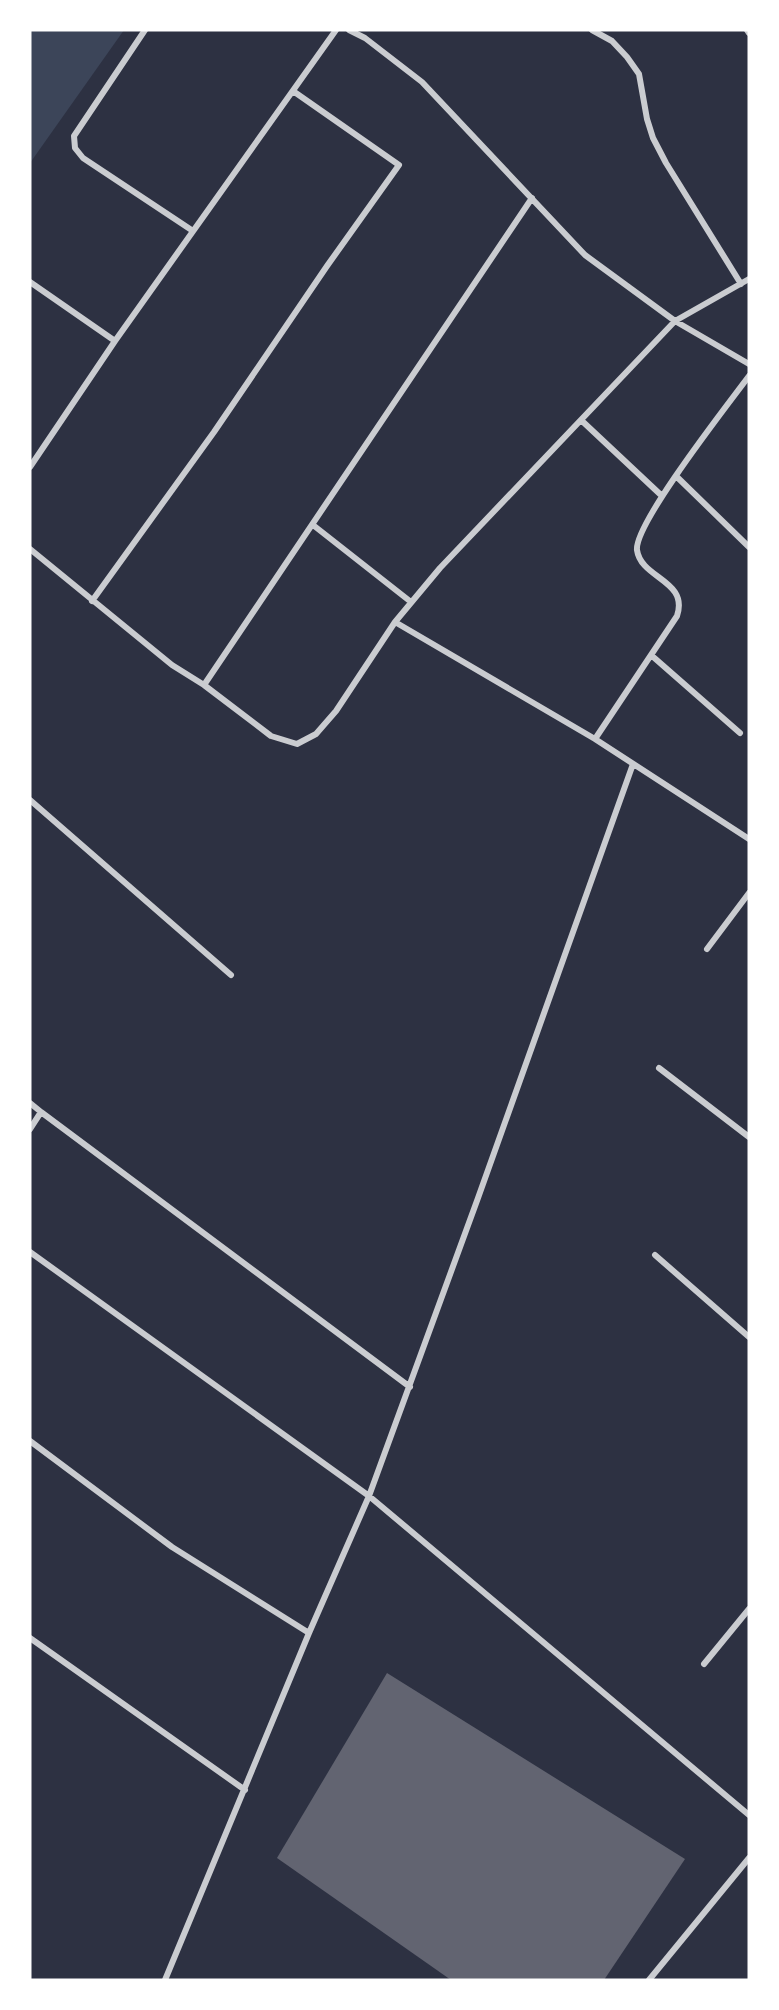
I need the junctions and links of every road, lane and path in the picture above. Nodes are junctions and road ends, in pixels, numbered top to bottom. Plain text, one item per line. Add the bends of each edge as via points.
1 (145, 30) edge
2 (336, 30) edge
3 (349, 30) edge
4 (592, 30) edge
5 (293, 91) junction
6 (532, 198) junction
7 (193, 231) junction
8 (749, 279) edge
9 (30, 282) edge
10 (741, 284) junction
11 (675, 321) junction
12 (115, 341) junction
13 (749, 364) edge
14 (749, 376) edge
15 (581, 420) junction
16 (30, 467) edge
17 (676, 476) junction
18 (662, 496) junction
19 (313, 525) junction
20 (749, 547) edge
21 (30, 549) edge
22 (92, 601) junction
23 (411, 602) junction
24 (394, 622) junction
25 (651, 656) junction
26 (204, 685) junction
27 (740, 733) dead end
28 (596, 739) junction
29 (633, 764) junction
30 (31, 803) edge
31 (749, 840) edge
32 (749, 893) edge
33 (707, 949) dead end
34 (231, 975) dead end
35 (659, 1068) dead end
36 (30, 1103) edge
37 (41, 1112) junction
38 (30, 1129) edge
39 (749, 1137) edge
40 (30, 1252) edge
41 (655, 1255) dead end
42 (749, 1337) edge
43 (410, 1387) junction
44 (30, 1441) edge
45 (369, 1496) junction
46 (749, 1609) edge
47 (309, 1633) junction
48 (30, 1638) edge
49 (704, 1664) dead end
50 (245, 1790) junction
51 (749, 1815) edge
52 (749, 1858) edge
53 (165, 1980) edge
54 (649, 1980) edge

1 - 7 street via 74,136 75,148 83,158
2 - 5 street
3 - 6 street via 422,82
4 - 10 street via 612,41 639,75 653,138
5 - 7 street
5 - 22 street via 399,165
6 - 11 street via 585,255
6 - 19 street
7 - 12 street
8 - 10 street
9 - 12 street
10 - 11 street
11 - 13 street
11 - 15 street
12 - 16 street
14 - 17 street
15 - 18 street
15 - 23 street
17 - 18 street
17 - 20 street
18 - 25 street via 639,537 637,550 643,563 670,586 680,607
19 - 23 street
19 - 26 street
21 - 22 street
22 - 26 street via 172,665
23 - 24 street
24 - 26 street via 336,711 316,734 297,744 271,736
24 - 28 street
25 - 27 street
25 - 28 street
28 - 29 street
29 - 31 street
29 - 43 street
30 - 34 street
32 - 33 street
35 - 39 street
36 - 37 street
37 - 38 street
37 - 43 street
40 - 45 street
41 - 42 street
43 - 45 street
44 - 47 street via 172,1547
45 - 47 street
45 - 51 street
46 - 49 street
47 - 50 street
48 - 50 street
50 - 53 street
52 - 54 street

